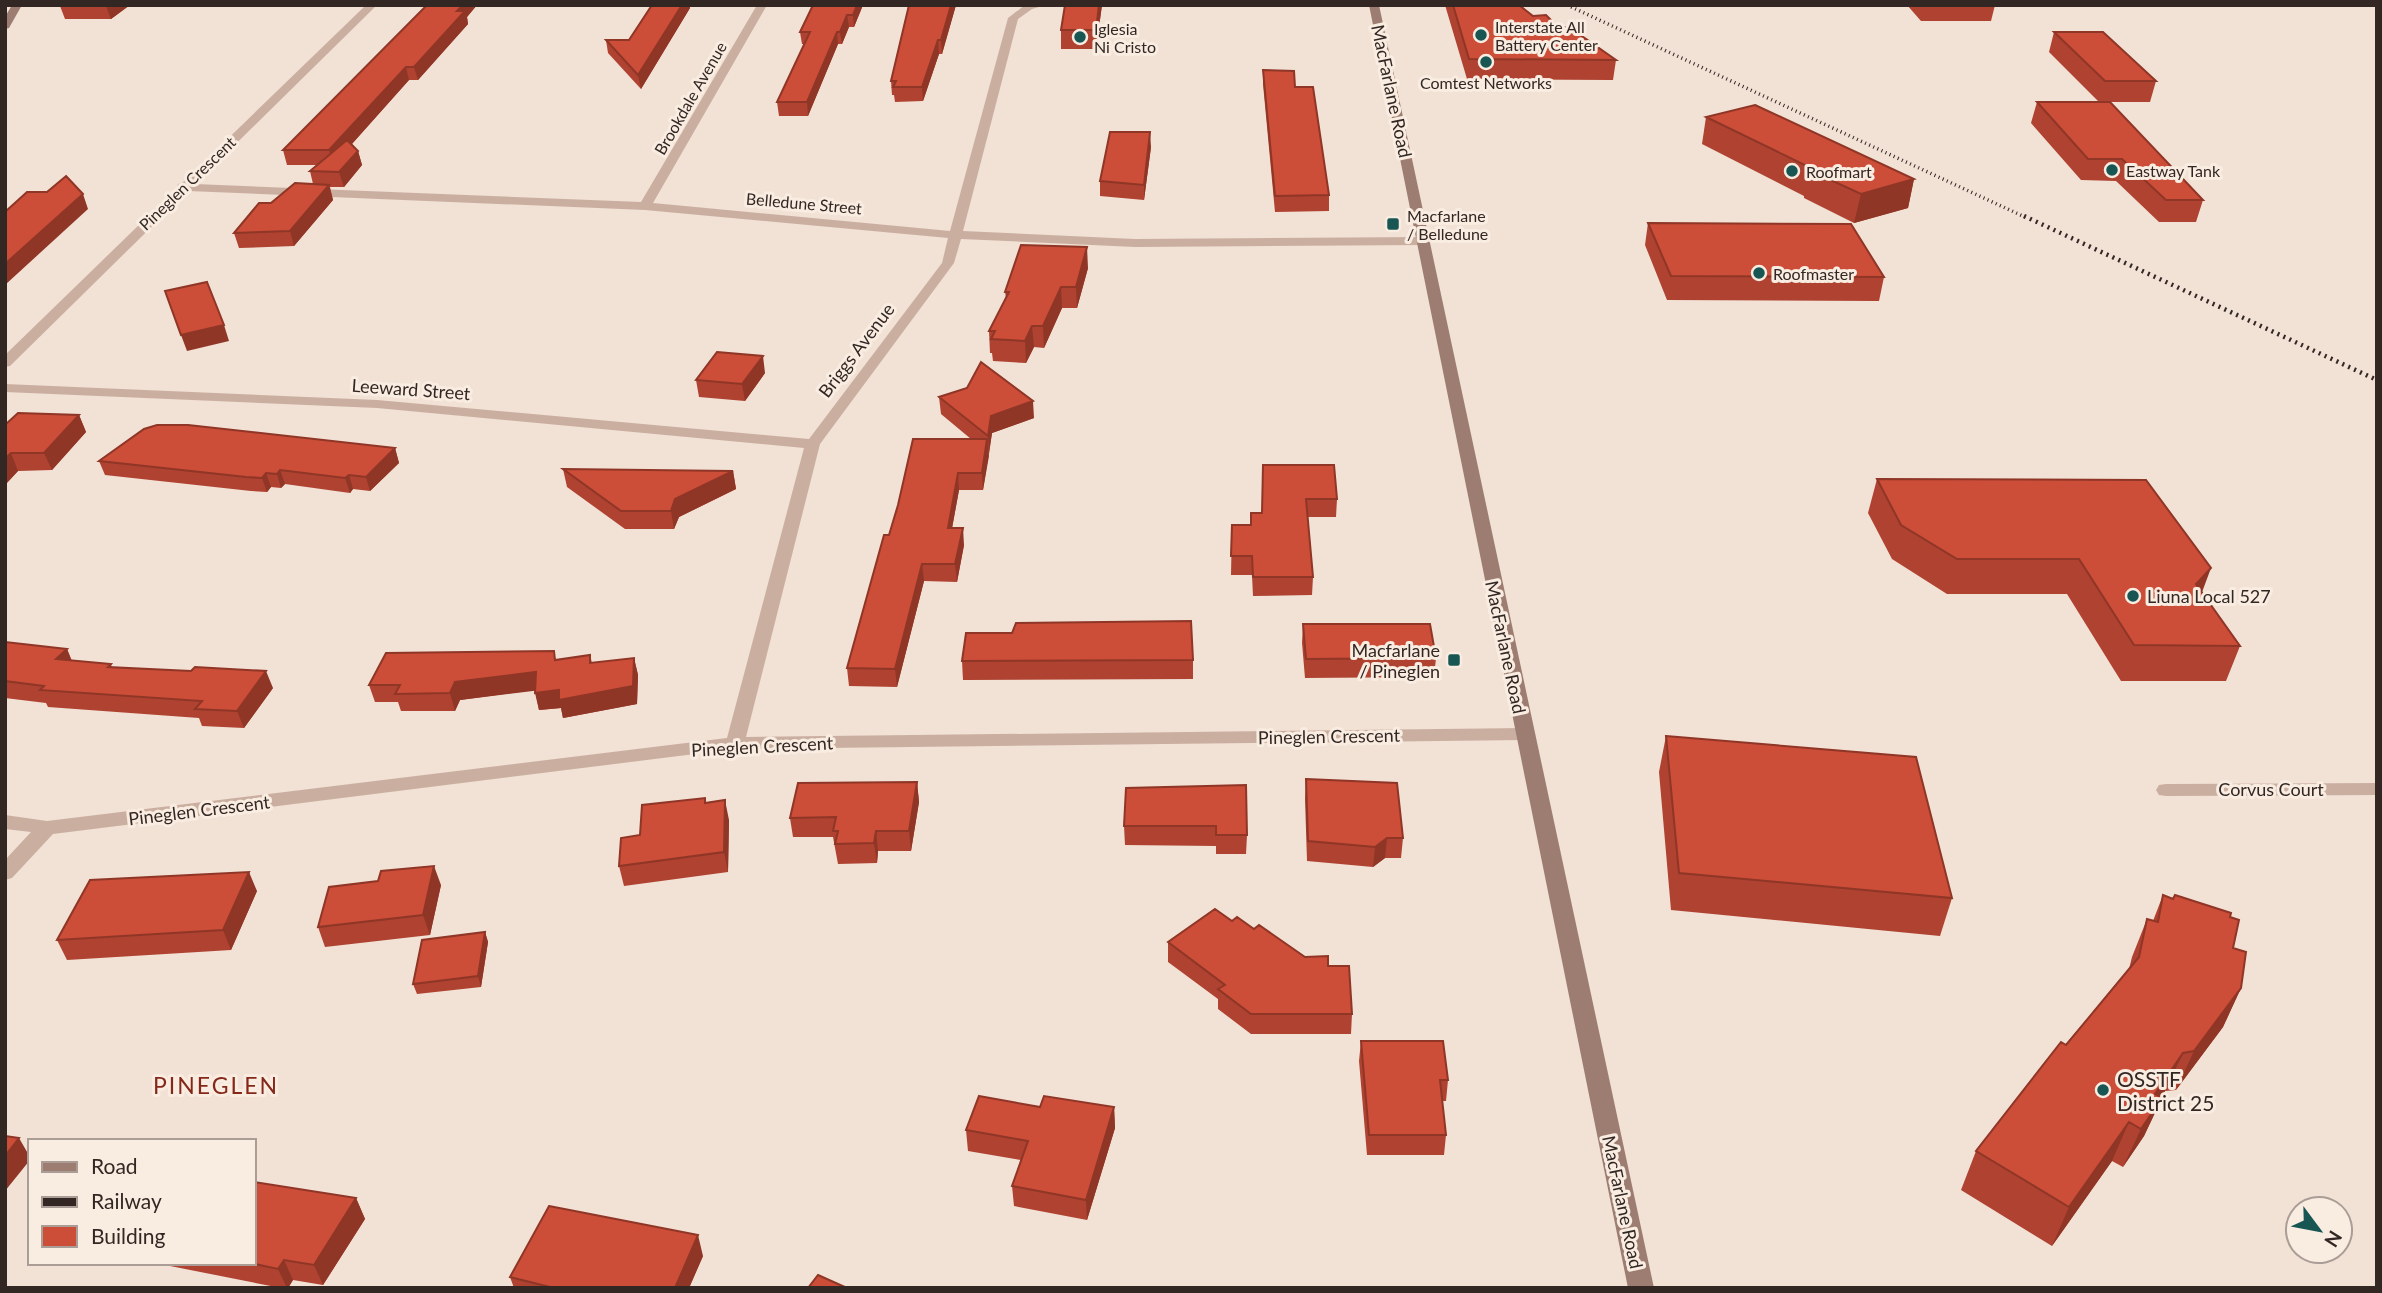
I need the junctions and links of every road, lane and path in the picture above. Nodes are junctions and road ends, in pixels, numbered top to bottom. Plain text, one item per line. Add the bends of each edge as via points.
1 (17, 5) edge
2 (372, 5) edge
3 (762, 5) edge
4 (1041, 5) edge
5 (1374, 5) edge
6 (5, 26) edge
7 (182, 187) junction
8 (645, 206) junction
9 (957, 235) junction
10 (1423, 241) junction
11 (5, 363) edge
12 (5, 388) edge
13 (813, 444) junction
14 (1524, 734) junction
15 (735, 743) junction
16 (2377, 789) edge
17 (2166, 790) dead end
18 (5, 822) edge
19 (47, 828) junction
20 (5, 873) edge
21 (1641, 1288) edge

1 - 6 street
2 - 7 street, Pineglen Crescent
3 - 8 street, Brookdale Avenue
4 - 9 street, Briggs Avenue via 1013,18
5 - 10 street, MacFarlane Road
7 - 8 street, Belledune Street
7 - 11 street, Pineglen Crescent
8 - 9 street, Belledune Street
9 - 10 street, Belledune Street via 1135,243
9 - 13 street, Briggs Avenue via 948,263
10 - 14 street, MacFarlane Road
12 - 13 street, Leeward Street via 377,404
13 - 15 street, Briggs Avenue
14 - 15 street, Pineglen Crescent
14 - 21 street, MacFarlane Road
15 - 19 street, Pineglen Crescent
16 - 17 street, Corvus Court
18 - 19 street, Pineglen Crescent
19 - 20 street

